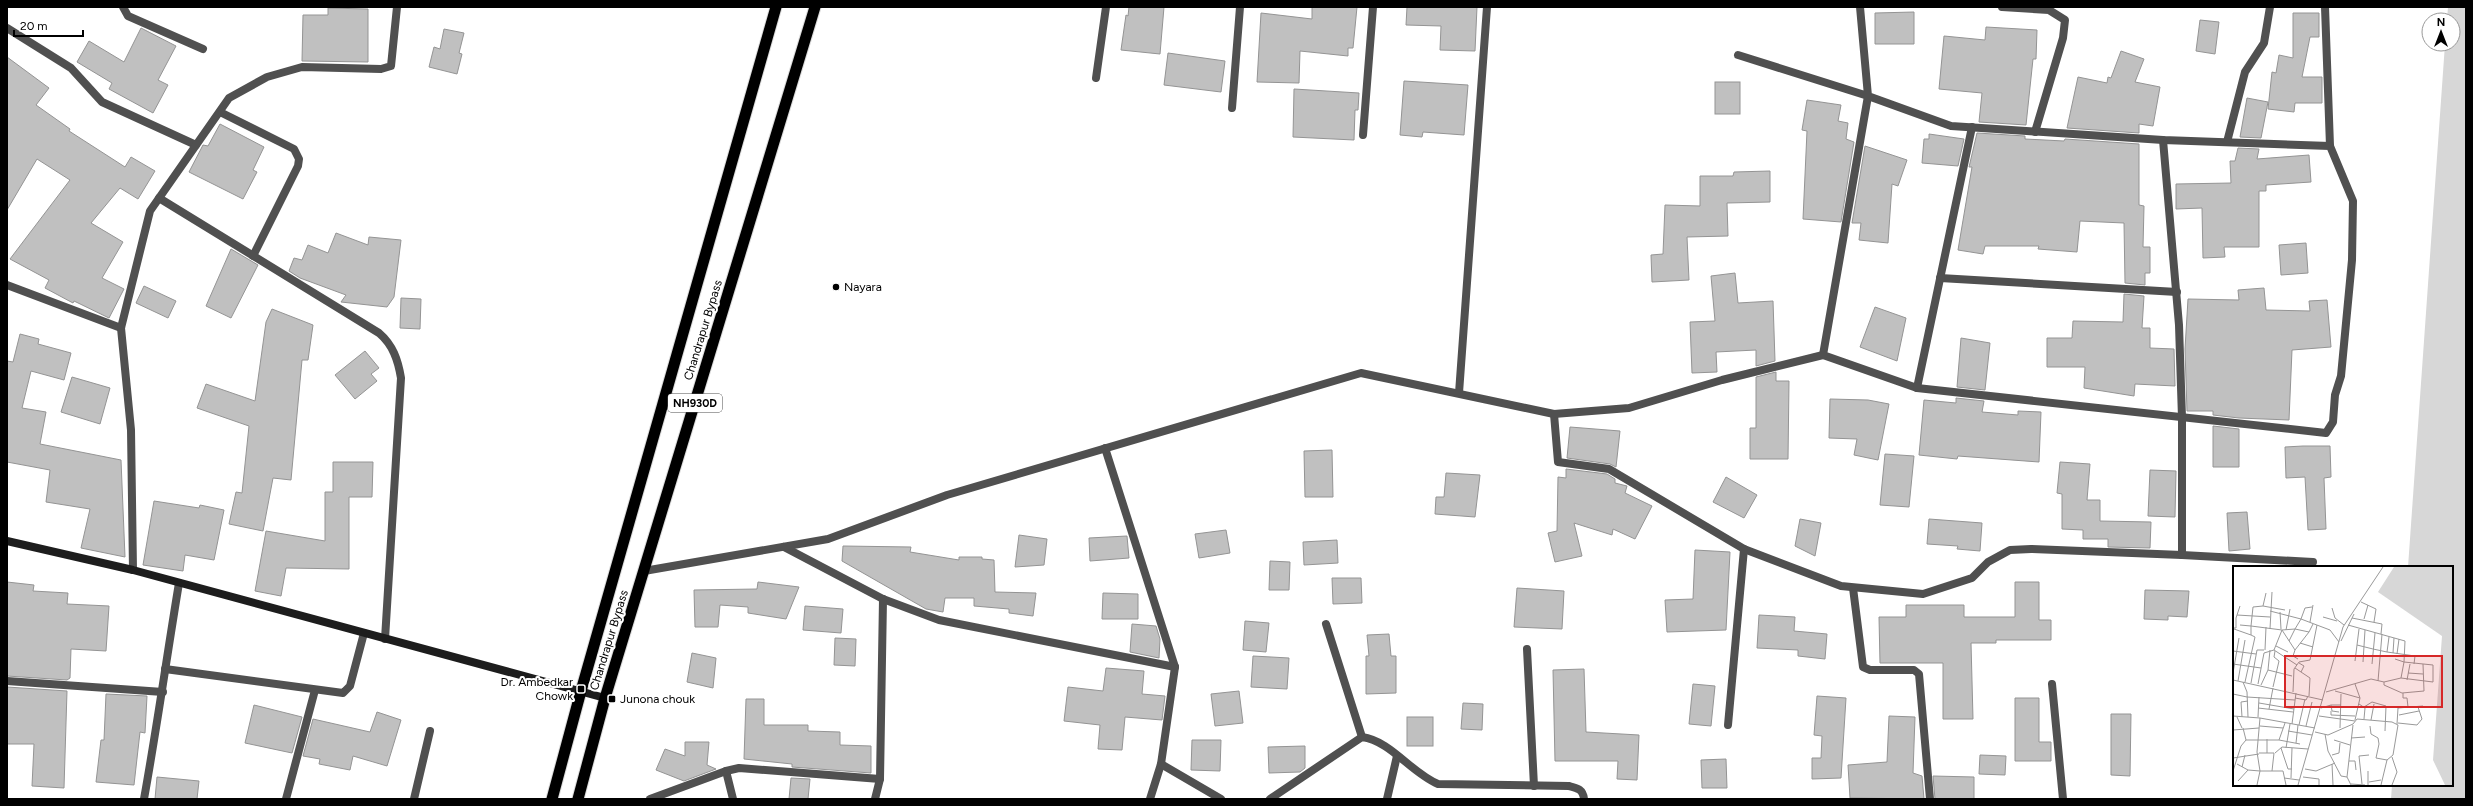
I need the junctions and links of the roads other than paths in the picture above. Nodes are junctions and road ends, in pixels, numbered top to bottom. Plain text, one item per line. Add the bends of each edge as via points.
1 (123, 7) edge
2 (397, 7) edge
3 (776, 7) edge
4 (816, 7) edge
5 (1106, 7) edge
6 (1240, 7) edge
7 (1373, 7) edge
8 (1488, 7) edge
9 (1860, 7) edge
10 (2002, 7) edge
11 (2270, 7) edge
12 (2325, 7) edge
13 (7, 28) edge
14 (203, 49) dead end
15 (1738, 55) dead end
16 (1096, 78) dead end
17 (1868, 96) junction
18 (1232, 108) dead end
19 (220, 112) junction
20 (1972, 128) junction
21 (2035, 132) junction
22 (1363, 135) dead end
23 (2163, 140) junction
24 (2227, 142) junction
25 (196, 146) junction
26 (2330, 146) junction
27 (159, 198) junction
28 (253, 256) junction
29 (1940, 278) junction
30 (7, 285) edge
31 (2177, 292) junction
32 (120, 328) junction
33 (1823, 356) junction
34 (1916, 388) junction
35 (1459, 393) junction
36 (1554, 414) junction
37 (2182, 418) junction
38 (1105, 448) junction
39 (7, 541) edge
40 (784, 547) junction
41 (1744, 549) junction
42 (2182, 555) junction
43 (2313, 562) dead end
44 (133, 570) junction
45 (644, 571) junction
46 (179, 583) junction
47 (1853, 588) junction
48 (883, 599) junction
49 (1326, 624) dead end
50 (364, 633) junction
51 (385, 638) junction
52 (1527, 649) dead end
53 (1175, 667) junction
54 (165, 669) junction
55 (7, 682) edge
56 (2052, 684) dead end
57 (315, 690) junction
58 (581, 691) junction
59 (163, 692) junction
60 (605, 698) junction
61 (1728, 725) dead end
62 (430, 731) dead end
63 (1362, 737) junction
64 (1397, 756) junction
65 (1161, 764) junction
66 (726, 771) junction
67 (880, 778) junction
68 (1534, 786) junction
69 (144, 799) edge
70 (286, 799) edge
71 (414, 799) edge
72 (552, 799) edge
73 (578, 799) edge
74 (650, 799) edge
75 (733, 799) edge
76 (875, 799) edge
77 (1150, 799) edge
78 (1221, 799) edge
79 (1270, 799) edge
80 (1387, 799) edge
81 (1584, 799) edge
82 (1930, 799) edge
83 (2063, 799) edge

1 - 14 street via 128,16
2 - 19 street via 391,66 381,69 302,67 267,77 229,98
3 - 58 highway, Chandrapur Bypass / NH930D
4 - 45 highway, Chandrapur Bypass / NH930D
5 - 16 street
6 - 18 street
7 - 22 street
8 - 35 street
9 - 17 street
10 - 21 street via 2048,10 2065,20 2063,38
11 - 24 street via 2264,43 2245,72
12 - 26 street
13 - 25 street via 71,68 102,102
15 - 17 street
17 - 20 street via 1950,126
17 - 33 street
19 - 25 street
19 - 28 street via 294,148 298,153 298,166
20 - 21 street
20 - 29 street
21 - 23 street
23 - 24 street
23 - 31 street
24 - 26 street
25 - 27 street
26 - 37 street via 2354,200 2352,260 2341,376 2335,395 2333,422 2326,433
27 - 28 street
27 - 32 street via 150,211
28 - 51 street via 379,332 387,339 398,364 401,378
29 - 31 street
29 - 34 street
30 - 32 street
31 - 37 street
32 - 44 street via 131,430
33 - 34 street
33 - 36 street via 1722,380 1629,408
34 - 37 street
35 - 36 street
35 - 38 street via 1361,373
36 - 41 street via 1558,462 1609,469
37 - 42 street
38 - 40 street via 947,495 828,539
38 - 53 street
39 - 44 main road
40 - 45 street
40 - 48 street
41 - 47 street via 1841,586
41 - 61 street
42 - 43 street
42 - 47 street via 2010,550 1988,562 1972,578 1923,594
44 - 46 main road
45 - 60 highway, Chandrapur Bypass / NH930D
46 - 50 main road
46 - 54 street
47 - 82 street via 1863,667 1870,670 1914,670 1919,674
48 - 53 street via 939,620
48 - 67 street
49 - 63 street
50 - 51 main road
50 - 57 street via 348,690 339,694
51 - 58 main road
52 - 68 street
53 - 65 street
54 - 57 street
54 - 59 street
55 - 59 street
56 - 83 street
57 - 70 street
58 - 60 main road
58 - 72 highway, Chandrapur Bypass / NH930D
59 - 69 street
60 - 73 highway, Chandrapur Bypass / NH930D
62 - 71 street
63 - 64 street via 1373,738
63 - 79 street
64 - 68 street via 1427,779 1438,784
64 - 80 street
65 - 77 street
65 - 78 street
66 - 67 street via 739,768
66 - 74 street
66 - 75 street
67 - 76 street
68 - 81 street via 1578,788

